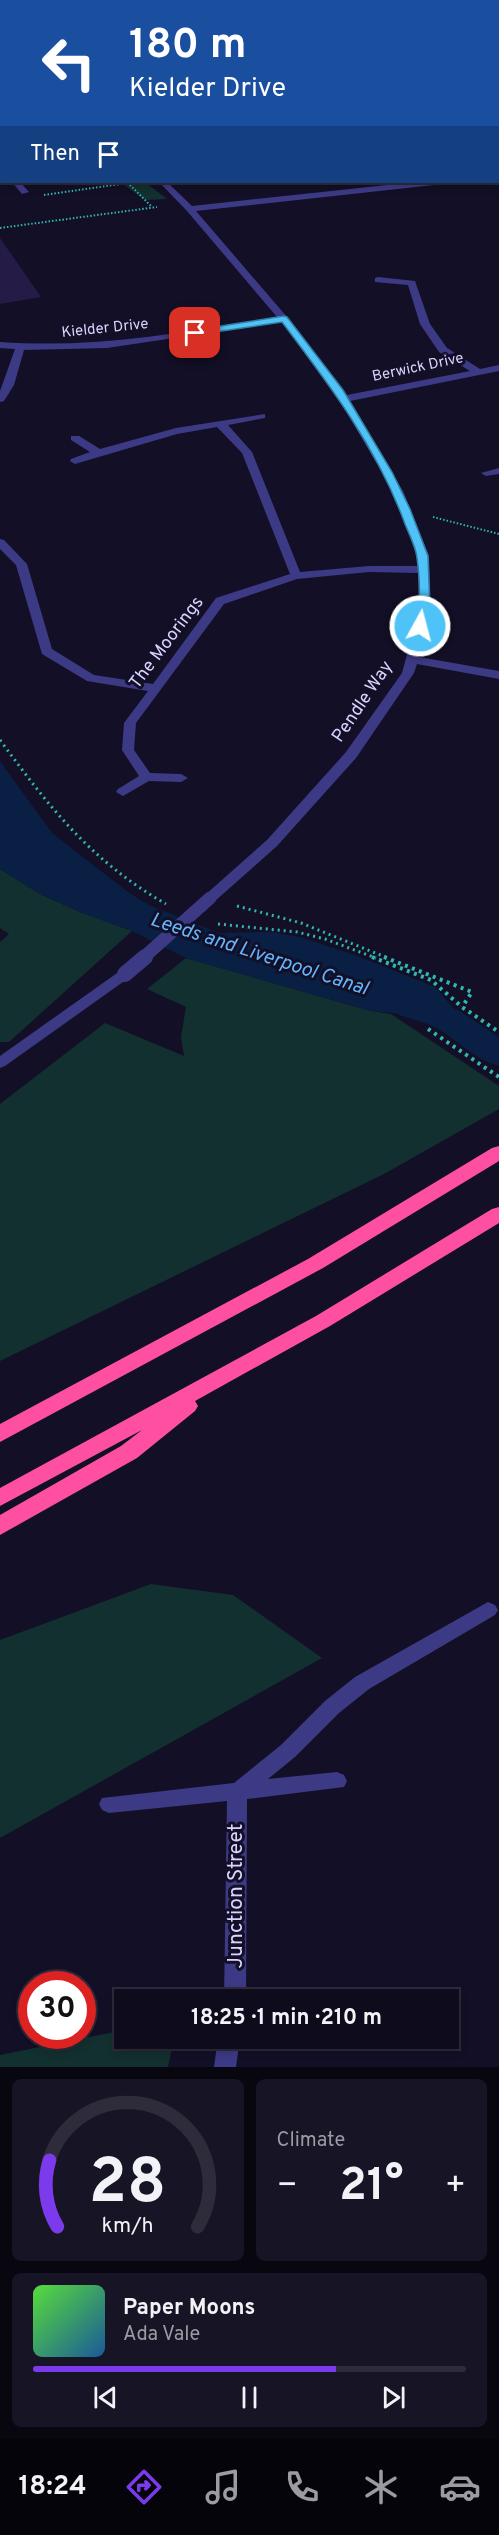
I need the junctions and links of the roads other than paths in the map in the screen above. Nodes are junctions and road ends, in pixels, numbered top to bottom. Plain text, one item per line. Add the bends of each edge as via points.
1 (17, 183) edge
2 (164, 183) edge
3 (424, 183) edge
4 (25, 192) dead end
5 (187, 206) junction
6 (378, 280) dead end
7 (284, 319) junction
8 (0, 345) edge
9 (20, 348) junction
10 (499, 368) edge
11 (477, 371) junction
12 (0, 399) edge
13 (344, 399) junction
14 (261, 416) dead end
15 (219, 423) junction
16 (75, 438) dead end
17 (99, 453) junction
18 (75, 461) dead end
19 (499, 471) edge
20 (486, 473) dead end
21 (0, 542) edge
22 (423, 570) junction
23 (296, 576) junction
24 (412, 659) junction
25 (499, 675) edge
26 (155, 688) junction
27 (146, 777) junction
28 (181, 778) dead end
29 (123, 792) dead end
30 (0, 1064) edge
31 (499, 1152) edge
32 (499, 1214) edge
33 (224, 1377) junction
34 (52, 1406) junction
35 (0, 1422) edge
36 (0, 1434) edge
37 (0, 1498) edge
38 (0, 1526) edge
39 (488, 1610) dead end
40 (337, 1781) dead end
41 (237, 1791) junction
42 (109, 1804) dead end
43 (235, 1989) edge
44 (227, 2049) edge
45 (225, 2067) edge

1 - 4 street
2 - 5 street, Pendle Way
3 - 5 street
5 - 7 street, Pendle Way
6 - 11 street via 412,283 425,324 443,350
7 - 9 street, Kielder Drive via 107,346
7 - 13 street, Pendle Way
8 - 9 street, Kielder Drive
9 - 12 street via 9,385
10 - 11 street, Berwick Drive
11 - 13 street, Berwick Drive
13 - 22 street, Pendle Way via 398,491 423,556
14 - 15 street
15 - 17 street via 157,435
15 - 23 street via 247,452
16 - 17 street
17 - 18 street
19 - 20 street
21 - 26 street via 21,564 46,651 91,678
22 - 23 street, The Moorings via 369,569
22 - 24 street, Pendle Way via 425,610
23 - 26 street, The Moorings via 220,601
24 - 25 street
24 - 30 street, Pendle Way, bridge via 408,673 351,754 272,843 125,974
26 - 27 street, The Moorings via 130,723 128,750
27 - 28 street
27 - 29 street
31 - 34 highway via 445,1188 272,1288
32 - 33 highway
33 - 37 highway
33 - 38 highway via 129,1452
34 - 35 highway
34 - 36 highway
39 - 41 street via 362,1683 288,1751
40 - 41 street
41 - 42 street
41 - 43 street, Junction Street
44 - 45 street

